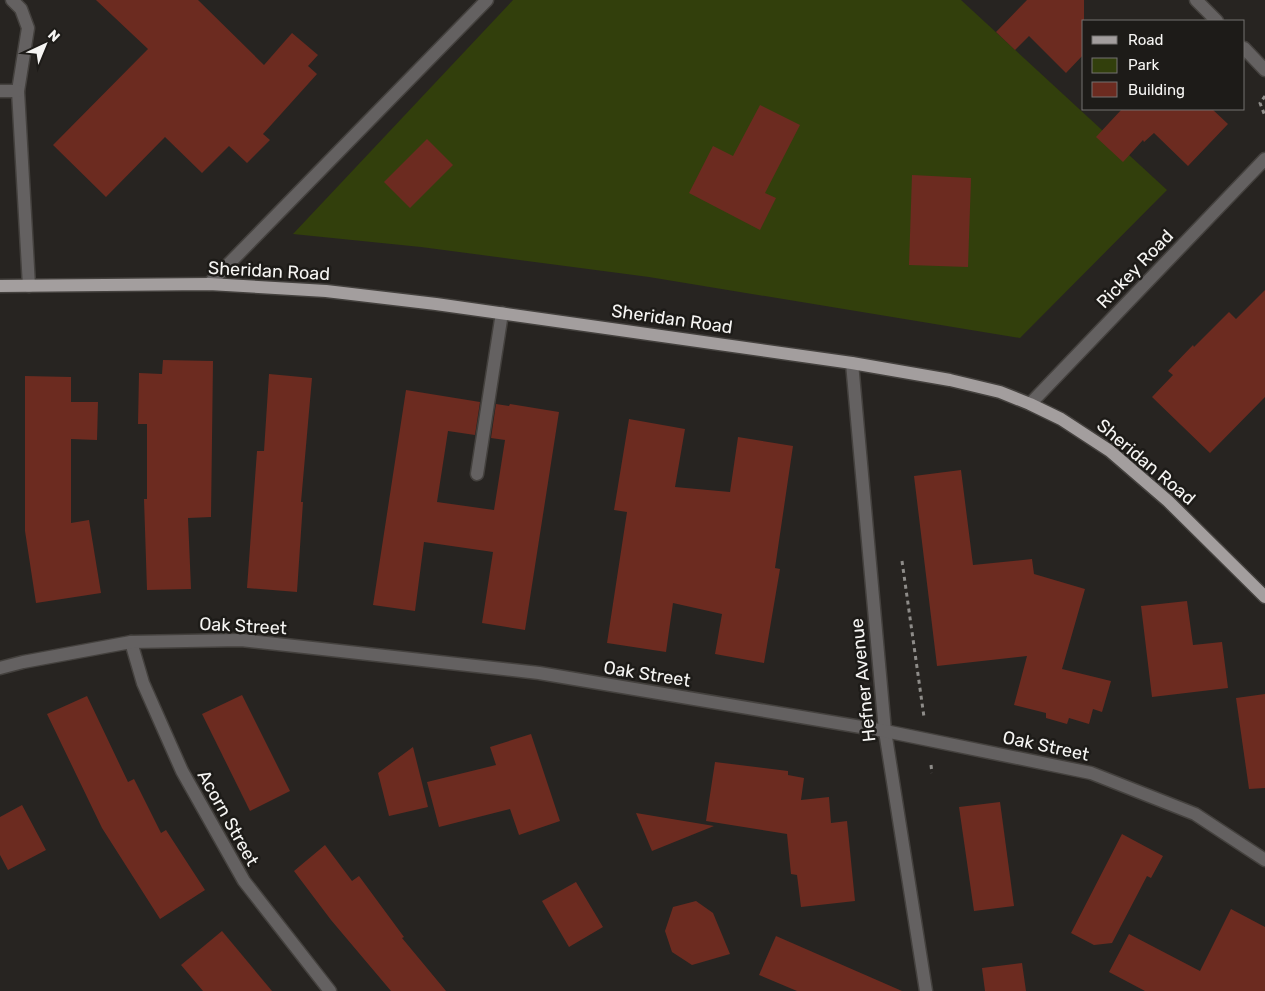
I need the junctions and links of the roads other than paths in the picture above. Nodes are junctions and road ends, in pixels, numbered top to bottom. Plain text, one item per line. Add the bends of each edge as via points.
1 (12, 0) edge
2 (487, 0) edge
3 (1196, 0) edge
4 (1216, 20) edge
5 (1245, 49) edge
6 (1265, 70) edge
7 (0, 91) edge
8 (18, 91) junction
9 (1265, 159) edge
10 (210, 284) junction
11 (0, 286) edge
12 (29, 286) junction
13 (502, 313) junction
14 (852, 363) junction
15 (1030, 404) junction
16 (477, 474) dead end
17 (1265, 596) edge
18 (131, 642) junction
19 (0, 668) edge
20 (884, 731) junction
21 (1265, 860) edge
22 (330, 991) edge
23 (926, 991) edge

1 - 8 street via 28,28
2 - 10 street
3 - 4 street
5 - 6 street
7 - 8 street
8 - 12 street
9 - 15 street, Rickey Road
10 - 12 main road, Sheridan Road
10 - 13 main road, Sheridan Road via 326,291
11 - 12 main road, Sheridan Road
13 - 14 main road, Sheridan Road
13 - 16 street
14 - 15 main road, Sheridan Road via 950,380 1000,392
14 - 20 street, Hefner Avenue
15 - 17 main road, Sheridan Road via 1084,433 1116,456 1168,501
18 - 19 street, Oak Street
18 - 20 street, Oak Street via 241,640 540,673
18 - 22 street, Acorn Street via 144,683 182,771 244,881
20 - 21 street, Oak Street via 1091,773 1195,814
20 - 23 street, Hefner Avenue

